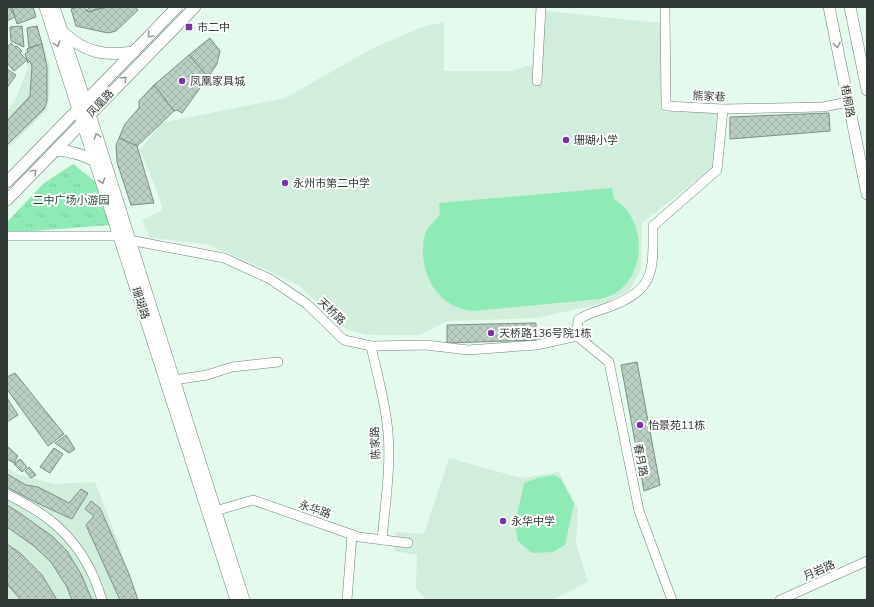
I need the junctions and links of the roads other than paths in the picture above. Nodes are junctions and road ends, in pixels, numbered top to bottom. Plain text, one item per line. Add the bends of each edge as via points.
1 (45, 7) edge
2 (54, 7) edge
3 (177, 7) edge
4 (195, 7) edge
5 (541, 7) edge
6 (665, 7) edge
7 (829, 7) edge
8 (850, 7) edge
9 (62, 30) junction
10 (134, 52) junction
11 (536, 80) dead end
12 (867, 90) edge
13 (848, 102) junction
14 (82, 105) junction
15 (723, 109) junction
16 (86, 118) junction
17 (56, 150) junction
18 (95, 161) junction
19 (10, 179) edge
20 (22, 185) junction
21 (867, 194) edge
22 (7, 200) edge
23 (7, 236) edge
24 (124, 238) junction
25 (577, 336) junction
26 (371, 346) junction
27 (278, 362) dead end
28 (174, 380) junction
29 (7, 494) edge
30 (215, 511) junction
31 (352, 535) junction
32 (382, 540) junction
33 (408, 543) dead end
34 (867, 561) edge
35 (102, 600) edge
36 (236, 600) edge
37 (244, 600) edge
38 (347, 600) edge
39 (672, 600) edge
40 (780, 600) edge

1 -> 14 main road, 珊瑚路
2 - 9 main road, 珊瑚路
3 -> 10 main road, 凤凰路
16 -> 4 main road, 凤凰路
5 - 11 street
6 - 15 street, 熊家巷 via 666,106
7 -> 13 main road, 梧桐路
8 - 12 main road, 梧桐路
9 - 10 main road via 74,42 88,49 118,54
9 - 14 main road, 珊瑚路
10 - 14 main road, 凤凰路
13 - 15 street, 熊家巷 via 824,107
13 - 21 main road, 梧桐路
14 - 16 main road, 珊瑚路
14 - 19 main road, 凤凰路
15 - 25 street via 718,170 653,226 653,259 651,273 645,284 637,294 586,314 578,320
16 - 17 main road, 凤凰路
16 - 18 main road, 珊瑚路
24 -> 16 main road, 珊瑚路
17 - 18 main road via 71,151
20 -> 17 main road, 凤凰路
18 -> 24 main road, 珊瑚路
19 - 20 main road
20 - 22 main road, 凤凰路
23 - 24 street, 天桥路
24 - 26 street, 天桥路 via 224,258 270,279 307,304 344,340
24 - 28 main road, 珊瑚路
24 - 36 main road, 珊瑚路
25 - 26 street, 天桥路 via 537,345 468,350 426,346
25 - 39 street, 春月路 via 609,362 639,511
26 - 32 street, 陈家路 via 388,433 389,462
27 - 28 street via 232,367 207,375
28 - 30 main road, 珊瑚路
29 - 35 street via 51,521 72,541 88,564
30 - 31 street, 永华路 via 253,500
30 - 37 main road, 珊瑚路
31 - 32 street, 永华路
31 - 38 street
32 - 33 street, 永华路
34 - 40 street, 月岩路

